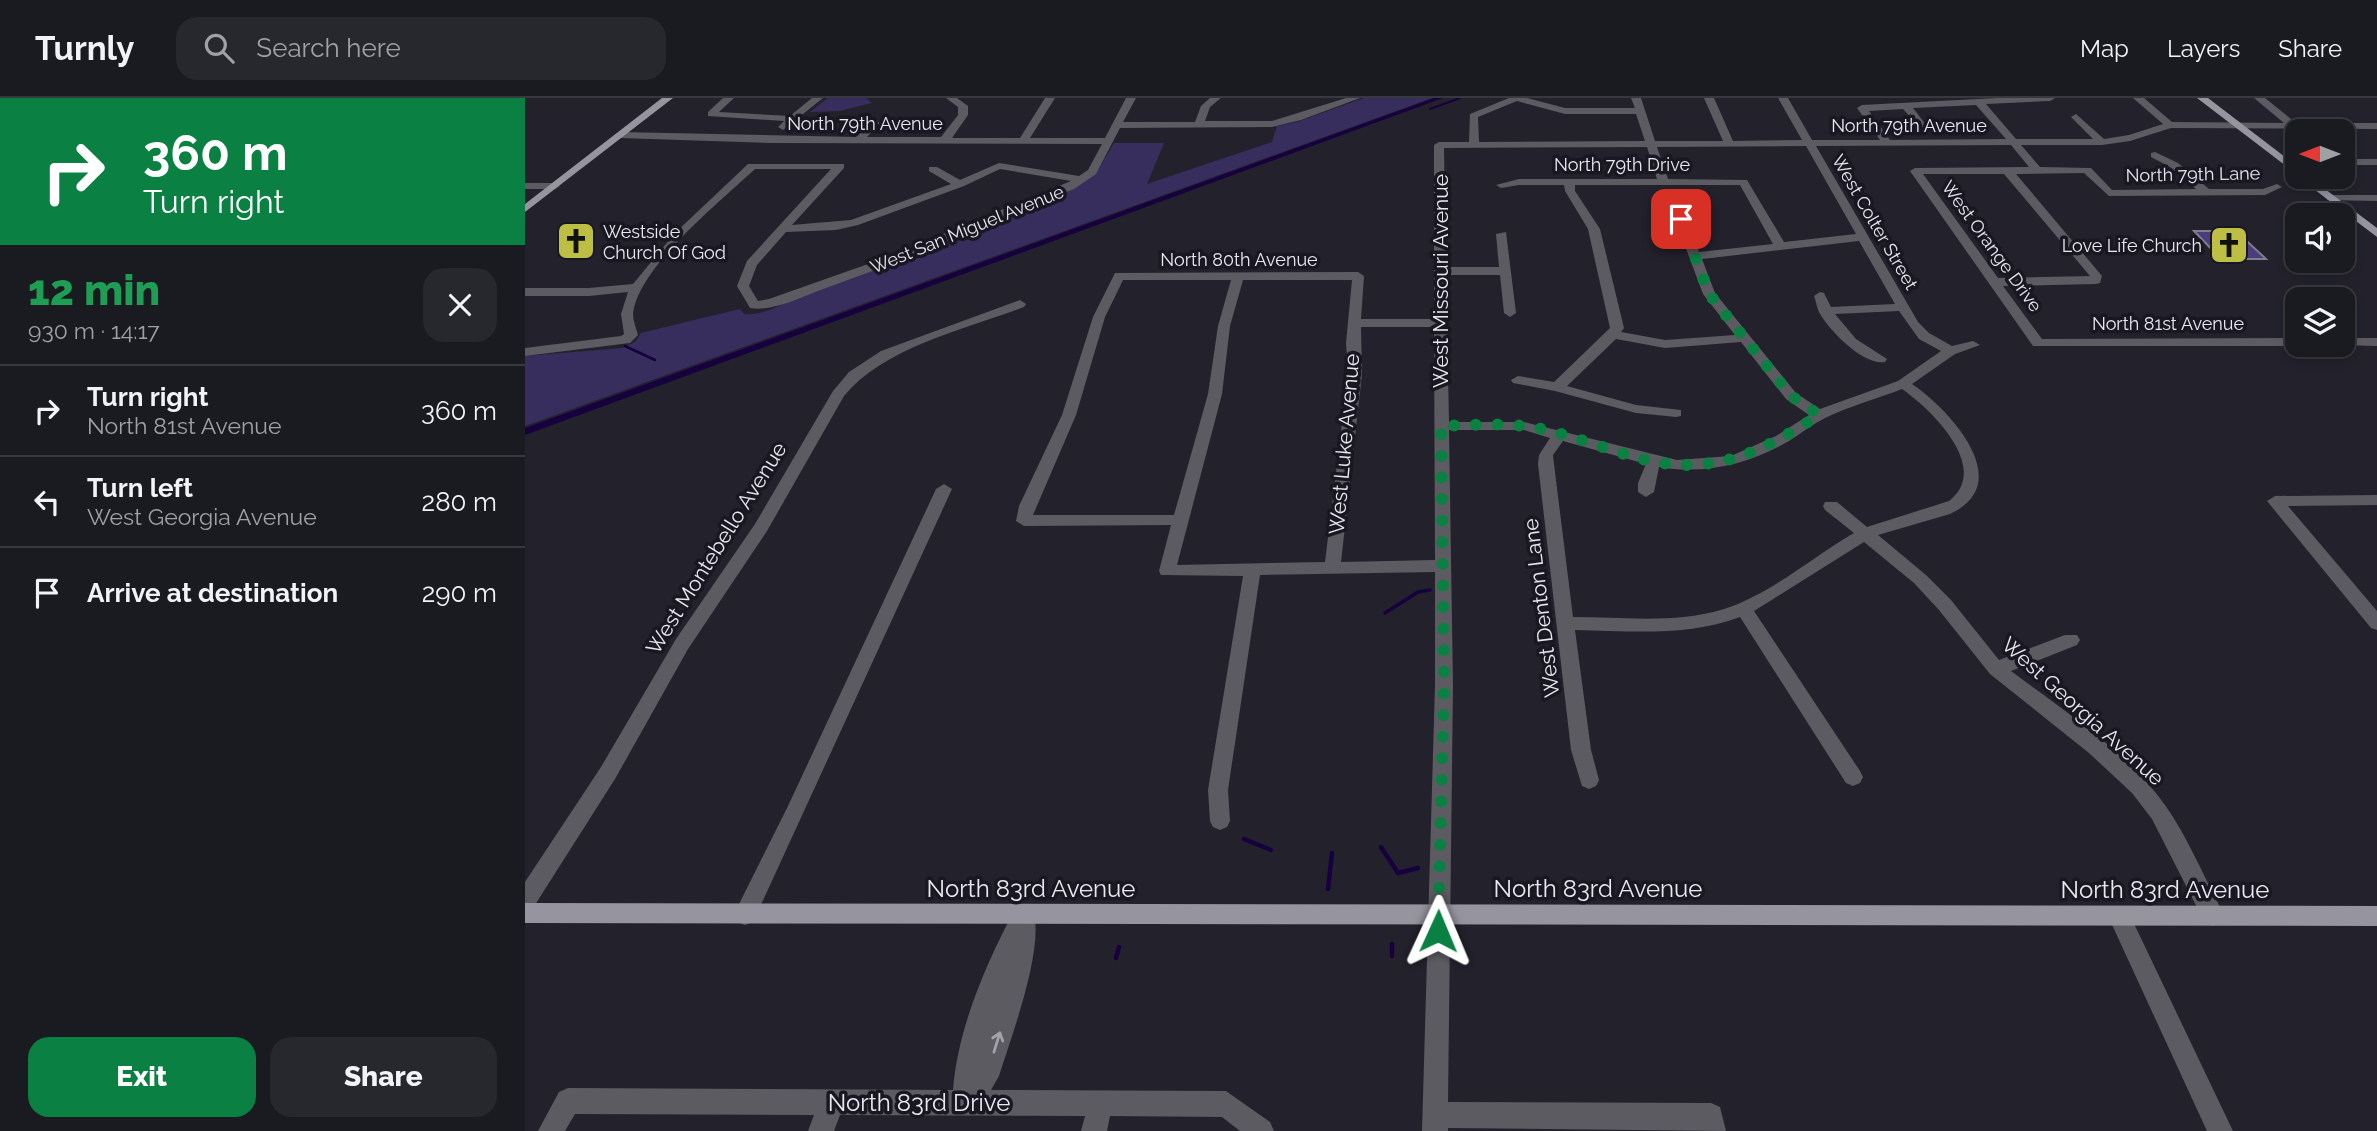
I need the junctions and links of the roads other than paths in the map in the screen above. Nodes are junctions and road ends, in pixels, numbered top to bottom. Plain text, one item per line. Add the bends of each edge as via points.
1 (668, 98) edge
2 (729, 98) edge
3 (818, 98) edge
4 (951, 98) edge
5 (1050, 98) edge
6 (1131, 98) edge
7 (1216, 98) edge
8 (1355, 98) edge
9 (1516, 98) edge
10 (1636, 98) edge
11 (1709, 98) edge
12 (1783, 98) edge
13 (2050, 98) edge
14 (2138, 98) edge
15 (2202, 98) edge
16 (2259, 98) edge
17 (1979, 102) junction
18 (1906, 106) junction
19 (1640, 111) junction
20 (2076, 117) dead end
21 (2286, 119) edge
22 (875, 122) dead end
23 (787, 123) junction
24 (1117, 125) junction
25 (1199, 125) junction
26 (2170, 125) junction
27 (2236, 125) junction
28 (2285, 125) edge
29 (2355, 126) edge
30 (2377, 126) edge
31 (1925, 130) dead end
32 (620, 135) junction
33 (769, 140) junction
34 (820, 141) junction
35 (858, 141) junction
36 (944, 141) junction
37 (1023, 141) junction
38 (1109, 141) junction
39 (2015, 142) junction
40 (2102, 142) junction
41 (1809, 143) junction
42 (1887, 143) junction
43 (1474, 144) junction
44 (1651, 144) junction
45 (1730, 144) junction
46 (1439, 145) joint
47 (2155, 155) dead end
48 (2355, 162) edge
49 (2377, 162) edge
50 (2285, 163) edge
51 (795, 166) junction
52 (933, 169) dead end
53 (2007, 170) junction
54 (2042, 170) junction
55 (1081, 180) junction
56 (1569, 181) junction
57 (1663, 181) junction
58 (960, 184) junction
59 (525, 186) edge
60 (555, 186) junction
61 (1501, 186) dead end
62 (2277, 187) dead end
63 (2319, 189) edge
64 (2206, 192) junction
65 (2331, 198) junction
66 (2377, 198) edge
67 (1682, 208) dead end
68 (525, 209) edge
69 (783, 229) junction
70 (1502, 234) dead end
71 (2377, 234) edge
72 (1864, 237) junction
73 (1780, 247) junction
74 (1693, 256) junction
75 (1440, 271) junction
76 (1506, 271) junction
77 (1238, 276) junction
78 (1358, 276) joint
79 (1995, 282) junction
80 (636, 287) junction
81 (525, 292) edge
82 (1820, 296) dead end
83 (1020, 304) dead end
84 (1903, 307) junction
85 (1825, 311) junction
86 (1510, 313) dead end
87 (1355, 323) junction
88 (1439, 323) junction
89 (1613, 335) junction
90 (1743, 338) junction
91 (2285, 342) edge
92 (2355, 342) edge
93 (2377, 342) edge
94 (2038, 343) joint
95 (1973, 345) dead end
96 (1951, 351) junction
97 (525, 352) edge
98 (1880, 359) dead end
99 (1518, 380) dead end
100 (1903, 384) junction
101 (1559, 387) junction
102 (1676, 413) dead end
103 (1819, 415) junction
104 (1441, 426) junction
105 (1560, 434) junction
106 (1654, 461) junction
107 (944, 489) dead end
108 (1646, 492) dead end
109 (2377, 500) edge
110 (1831, 506) dead end
111 (1179, 520) junction
112 (1866, 534) junction
113 (1252, 570) junction
114 (1332, 570) junction
115 (1442, 571) junction
116 (1744, 609) junction
117 (1566, 623) junction
118 (2377, 623) edge
119 (2071, 640) dead end
120 (1996, 669) junction
121 (1853, 777) dead end
122 (1589, 780) dead end
123 (1220, 821) dead end
124 (525, 901) edge
125 (525, 913) edge
126 (745, 915) junction
127 (1024, 915) junction
128 (1438, 915) junction
129 (2119, 916) junction
130 (2213, 916) junction
131 (2377, 916) edge
132 (832, 1101) junction
133 (965, 1101) junction
134 (1100, 1103) junction
135 (1436, 1123) edge
136 (1712, 1124) edge
137 (551, 1131) edge
138 (821, 1131) edge
139 (1094, 1131) edge
140 (1261, 1131) edge
141 (2220, 1131) edge

1 - 32 main road
2 - 23 street via 711,114
3 - 23 street
4 - 36 street via 963,106 963,116
5 - 37 street
6 - 24 street, West San Miguel Avenue
7 - 25 street via 1206,106
8 - 25 street via 1262,125
9 - 19 street via 1565,111
9 - 43 street via 1473,117
10 - 19 street
11 - 45 street
12 - 41 street, West Colter Street
13 - 17 street
14 - 26 street
15 - 27 main road
16 - 21 street
17 - 18 street
17 - 39 street
18 - 31 street
18 - 42 street via 1863,108
19 - 44 street
20 - 40 street
22 - 35 street
23 - 33 street
24 - 25 street
24 - 38 street, West San Miguel Avenue
26 - 27 street, North 79th Avenue
26 - 40 street, North 79th Avenue
27 - 28 street, North 79th Avenue
27 - 50 main road
29 - 30 street, North 79th Avenue
32 - 33 street, North 79th Avenue
32 - 60 main road
33 - 34 street, North 79th Avenue
34 - 35 street, North 79th Avenue
34 - 51 street
35 - 36 street, North 79th Avenue
36 - 37 street, North 79th Avenue
37 - 38 street, North 79th Avenue
38 - 55 street, West San Miguel Avenue via 1092,172
39 - 40 street, North 79th Avenue
39 - 42 street, North 79th Avenue
39 - 54 street
41 - 42 street, North 79th Avenue
41 - 45 street, North 79th Avenue
41 - 72 street, West Colter Street
43 - 44 street, North 79th Avenue
43 - 46 street, North 79th Avenue
44 - 45 street, North 79th Avenue
44 - 57 street
46 - 75 street, West Missouri Avenue
47 - 64 street via 2174,164
48 - 49 street
51 - 69 street via 840,166
51 - 80 street via 753,166 658,258
52 - 58 street
53 - 54 street
53 - 79 street, West Orange Drive via 1915,171
53 - 79 street via 2097,276 2096,280
54 - 64 street, North 79th Lane via 2087,170 2109,193
55 - 58 street via 999,166
55 - 69 street, West San Miguel Avenue via 935,243 754,305 743,279
56 - 57 street, North 79th Drive
56 - 61 street, North 79th Drive
56 - 89 street via 1570,191 1594,229 1617,328
57 - 73 street, North 79th Drive via 1743,183
58 - 69 street via 854,223
59 - 60 street
60 - 68 main road
62 - 64 street, North 79th Lane via 2265,192
63 - 65 main road
65 - 66 street
65 - 71 main road
67 - 74 street
70 - 76 street
72 - 73 street
72 - 84 street, West Colter Street
73 - 74 street
74 - 90 street via 1709,294
75 - 76 street
75 - 88 street, West Missouri Avenue
76 - 86 street
77 - 78 street, North 80th Avenue
77 - 111 street via 1224,326 1216,394
77 - 111 street, North 80th Avenue via 1119,276 1099,317 1069,415 1024,520
78 - 87 street, West Luke Avenue
79 - 94 street, West Orange Drive
80 - 81 street
80 - 97 street via 627,314 631,335 625,340
82 - 85 street
83 - 124 street, West Montebello Avenue via 886,354 854,375 838,394 761,527 682,644 608,773
84 - 85 street
84 - 96 street, West Colter Street via 1919,331
85 - 98 street via 1857,349
87 - 88 street
87 - 114 street, West Luke Avenue via 1355,373
88 - 104 street, West Missouri Avenue
89 - 90 street via 1665,344
89 - 101 street
90 - 103 street via 1791,396
91 - 94 street, North 81st Avenue
92 - 93 street
95 - 96 street
96 - 100 street
99 - 101 street
100 - 103 street
100 - 112 street via 1941,414 1971,464 1973,481 1969,495 1955,505
101 - 102 street via 1654,414
103 - 106 street via 1735,460 1701,465
104 - 105 street via 1511,425
104 - 115 street, West Missouri Avenue
105 - 106 street
105 - 117 street, West Denton Lane via 1546,455 1546,464
106 - 108 street
107 - 126 street
109 - 118 street via 2275,501
110 - 112 street, West Georgia Avenue
111 - 113 street via 1167,571
112 - 116 street
112 - 120 street, West Georgia Avenue via 1920,579
113 - 114 street
113 - 123 street via 1218,790
114 - 115 street via 1351,574
115 - 128 street, West Missouri Avenue
116 - 117 street via 1698,621
116 - 121 street
117 - 122 street, West Denton Lane via 1581,750
119 - 120 street
120 - 130 street, West Georgia Avenue via 2096,747 2144,793
125 - 126 main road, North 83rd Avenue
126 - 127 main road, North 83rd Avenue
127 - 128 main road, North 83rd Avenue
127 - 133 street via 1024,951 987,1076
128 - 129 main road, North 83rd Avenue
128 - 135 street, West Missouri Avenue
129 - 130 main road, North 83rd Avenue
129 - 141 street
130 - 131 main road, North 83rd Avenue
132 - 133 street, North 83rd Drive
132 - 137 street, North 83rd Drive via 568,1101
132 - 138 street
133 - 134 street, North 83rd Drive
134 - 139 street
134 - 140 street, North 83rd Drive via 1226,1104
135 - 136 street

